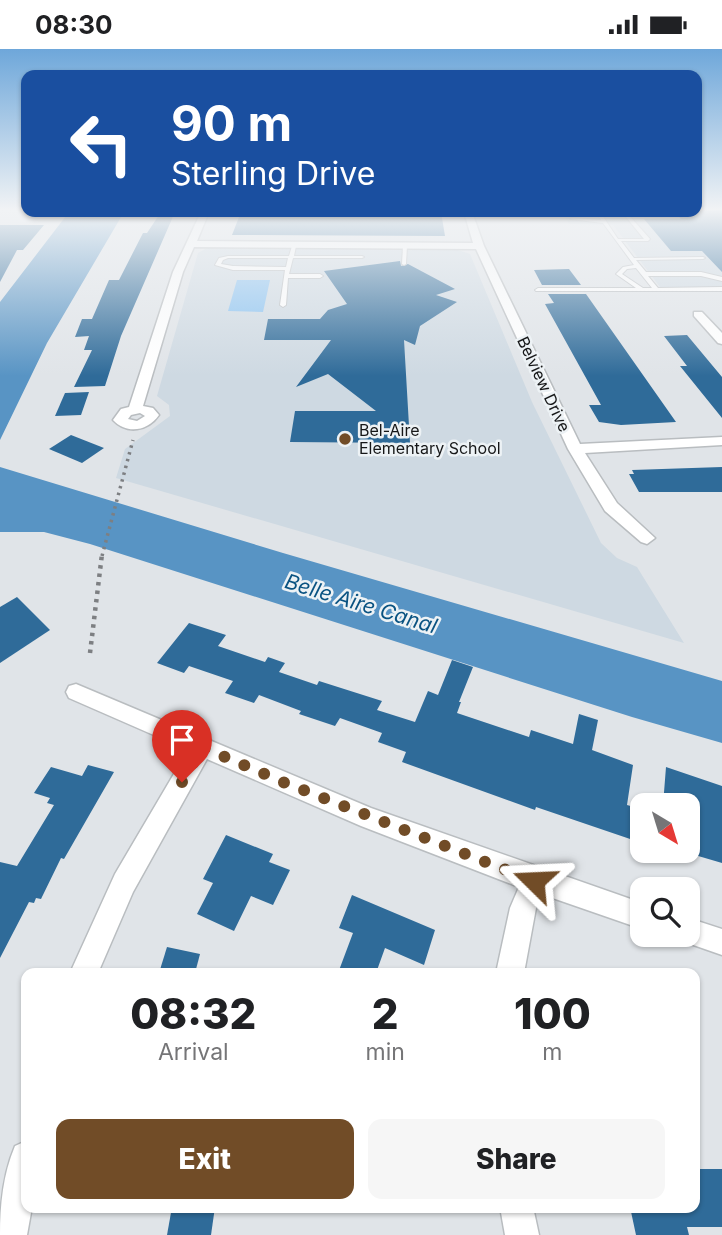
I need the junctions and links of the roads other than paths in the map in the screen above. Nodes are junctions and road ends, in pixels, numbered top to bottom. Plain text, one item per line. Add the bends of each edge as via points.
1 (181, 265) edge
2 (221, 265) edge
3 (288, 265) edge
4 (487, 265) edge
5 (638, 266) joint
6 (287, 273) junction
7 (645, 274) junction
8 (320, 276) dead end
9 (722, 279) edge
10 (641, 289) junction
11 (656, 289) junction
12 (722, 289) edge
13 (538, 290) dead end
14 (284, 306) dead end
15 (698, 314) dead end
16 (722, 340) edge
17 (135, 426) road end
18 (722, 441) edge
19 (575, 449) junction
20 (647, 538) dead end
21 (76, 692) dead end
22 (202, 747) junction
23 (534, 881) junction
24 (630, 912) edge
25 (700, 935) edge
26 (722, 942) edge
27 (86, 968) edge
28 (511, 968) edge
29 (21, 1181) edge
30 (517, 1213) edge
31 (10, 1235) edge
32 (522, 1235) edge

1 - 17 street via 135,409 152,415
2 - 6 lane
3 - 6 lane
4 - 19 street, Belview Drive
5 - 7 lane
5 - 10 lane via 619,274
6 - 8 lane
6 - 14 lane
7 - 9 lane via 701,274
7 - 11 lane
10 - 11 lane
10 - 13 lane
11 - 12 lane
15 - 16 street
18 - 19 street
19 - 20 street, Belview Drive via 611,507
21 - 22 street
22 - 23 street
22 - 27 street via 124,883
23 - 24 street
23 - 28 street via 523,908
25 - 26 street
29 - 31 street
30 - 32 street

